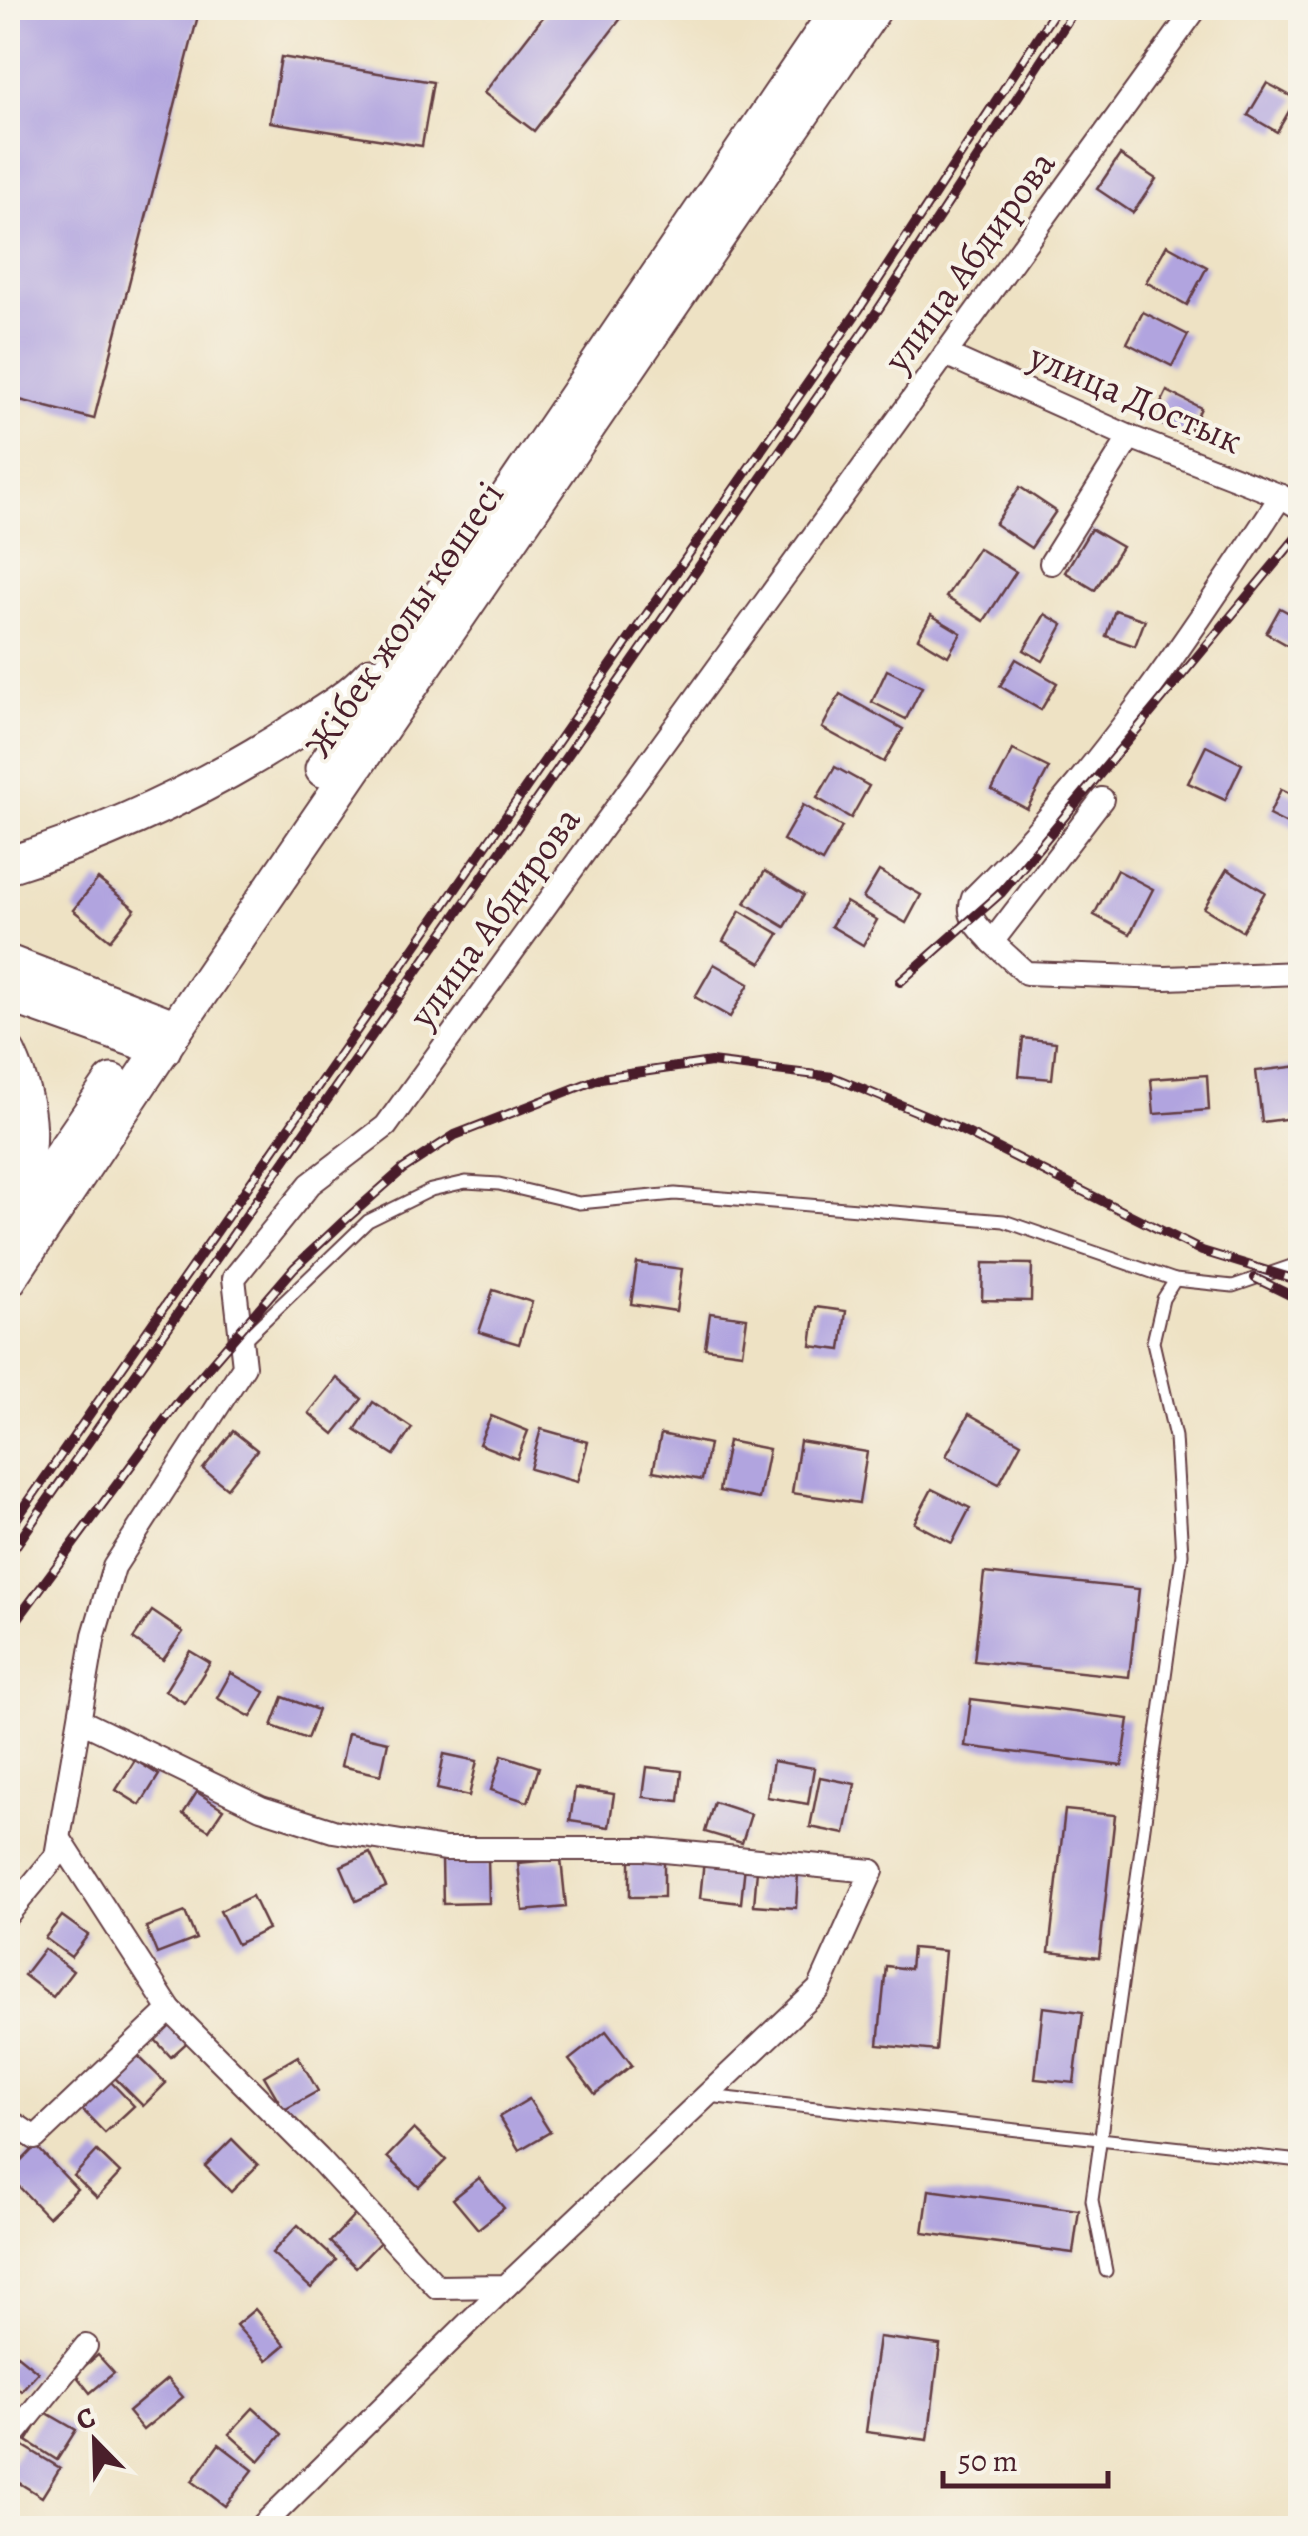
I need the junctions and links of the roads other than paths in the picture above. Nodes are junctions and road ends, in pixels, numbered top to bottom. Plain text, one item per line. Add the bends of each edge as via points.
1 (840, 8) edge
2 (874, 8) edge
3 (1196, 8) edge
4 (945, 354) junction
5 (1130, 437) junction
6 (1291, 502) edge
7 (1051, 562) dead end
8 (421, 624) junction
9 (1102, 800) dead end
10 (8, 865) edge
11 (992, 942) junction
12 (8, 963) edge
13 (1300, 973) edge
14 (8, 994) edge
15 (158, 1034) junction
16 (8, 1054) edge
17 (8, 1219) edge
18 (8, 1233) edge
19 (1300, 1263) edge
20 (8, 1280) edge
21 (1176, 1280) junction
22 (241, 1343) junction
23 (81, 1720) junction
24 (59, 1838) junction
25 (8, 1914) edge
26 (170, 2010) junction
27 (706, 2096) junction
28 (10, 2126) edge
29 (1102, 2139) junction
30 (1300, 2161) edge
31 (1106, 2271) dead end
32 (506, 2286) junction
33 (86, 2346) dead end
34 (8, 2442) edge
35 (260, 2528) edge

1 - 8 main road, Жібек жолы көшесі
2 - 15 main road, Жібек жолы көшесі
3 - 4 street, улица Абдирова
4 - 5 street, улица Достык
4 - 22 street, улица Абдирова via 386,1126 310,1184 234,1278
5 - 6 street, улица Достык
5 - 7 street
6 - 11 street via 1126,722 972,898 972,919
8 - 10 main road via 354,694 264,752 80,842
8 - 15 main road
9 - 11 street
11 - 13 street via 1026,972 1166,978
12 - 15 main road
14 - 15 main road
15 - 18 main road
15 - 20 main road, Жібек жолы көшесі
16 - 17 main road via 29,1123 26,1172
19 - 21 lane via 1233,1286
21 - 22 lane via 1004,1222 676,1194 579,1203 466,1182 431,1190 368,1221
21 - 29 lane via 1163,1299 1154,1342 1175,1437 1182,1554
22 - 23 street, улица Абдирова via 244,1366 114,1567 94,1636
23 - 24 street, улица Абдирова
23 - 27 street via 261,1808 333,1831 445,1848 644,1849 872,1871 819,1989
24 - 25 street, улица Абдирова via 56,1856
24 - 26 street
26 - 28 street via 35,2138
26 - 32 street via 438,2287
27 - 29 lane
27 - 32 street
29 - 30 lane
29 - 31 lane via 1092,2200
32 - 35 street
33 - 34 street

